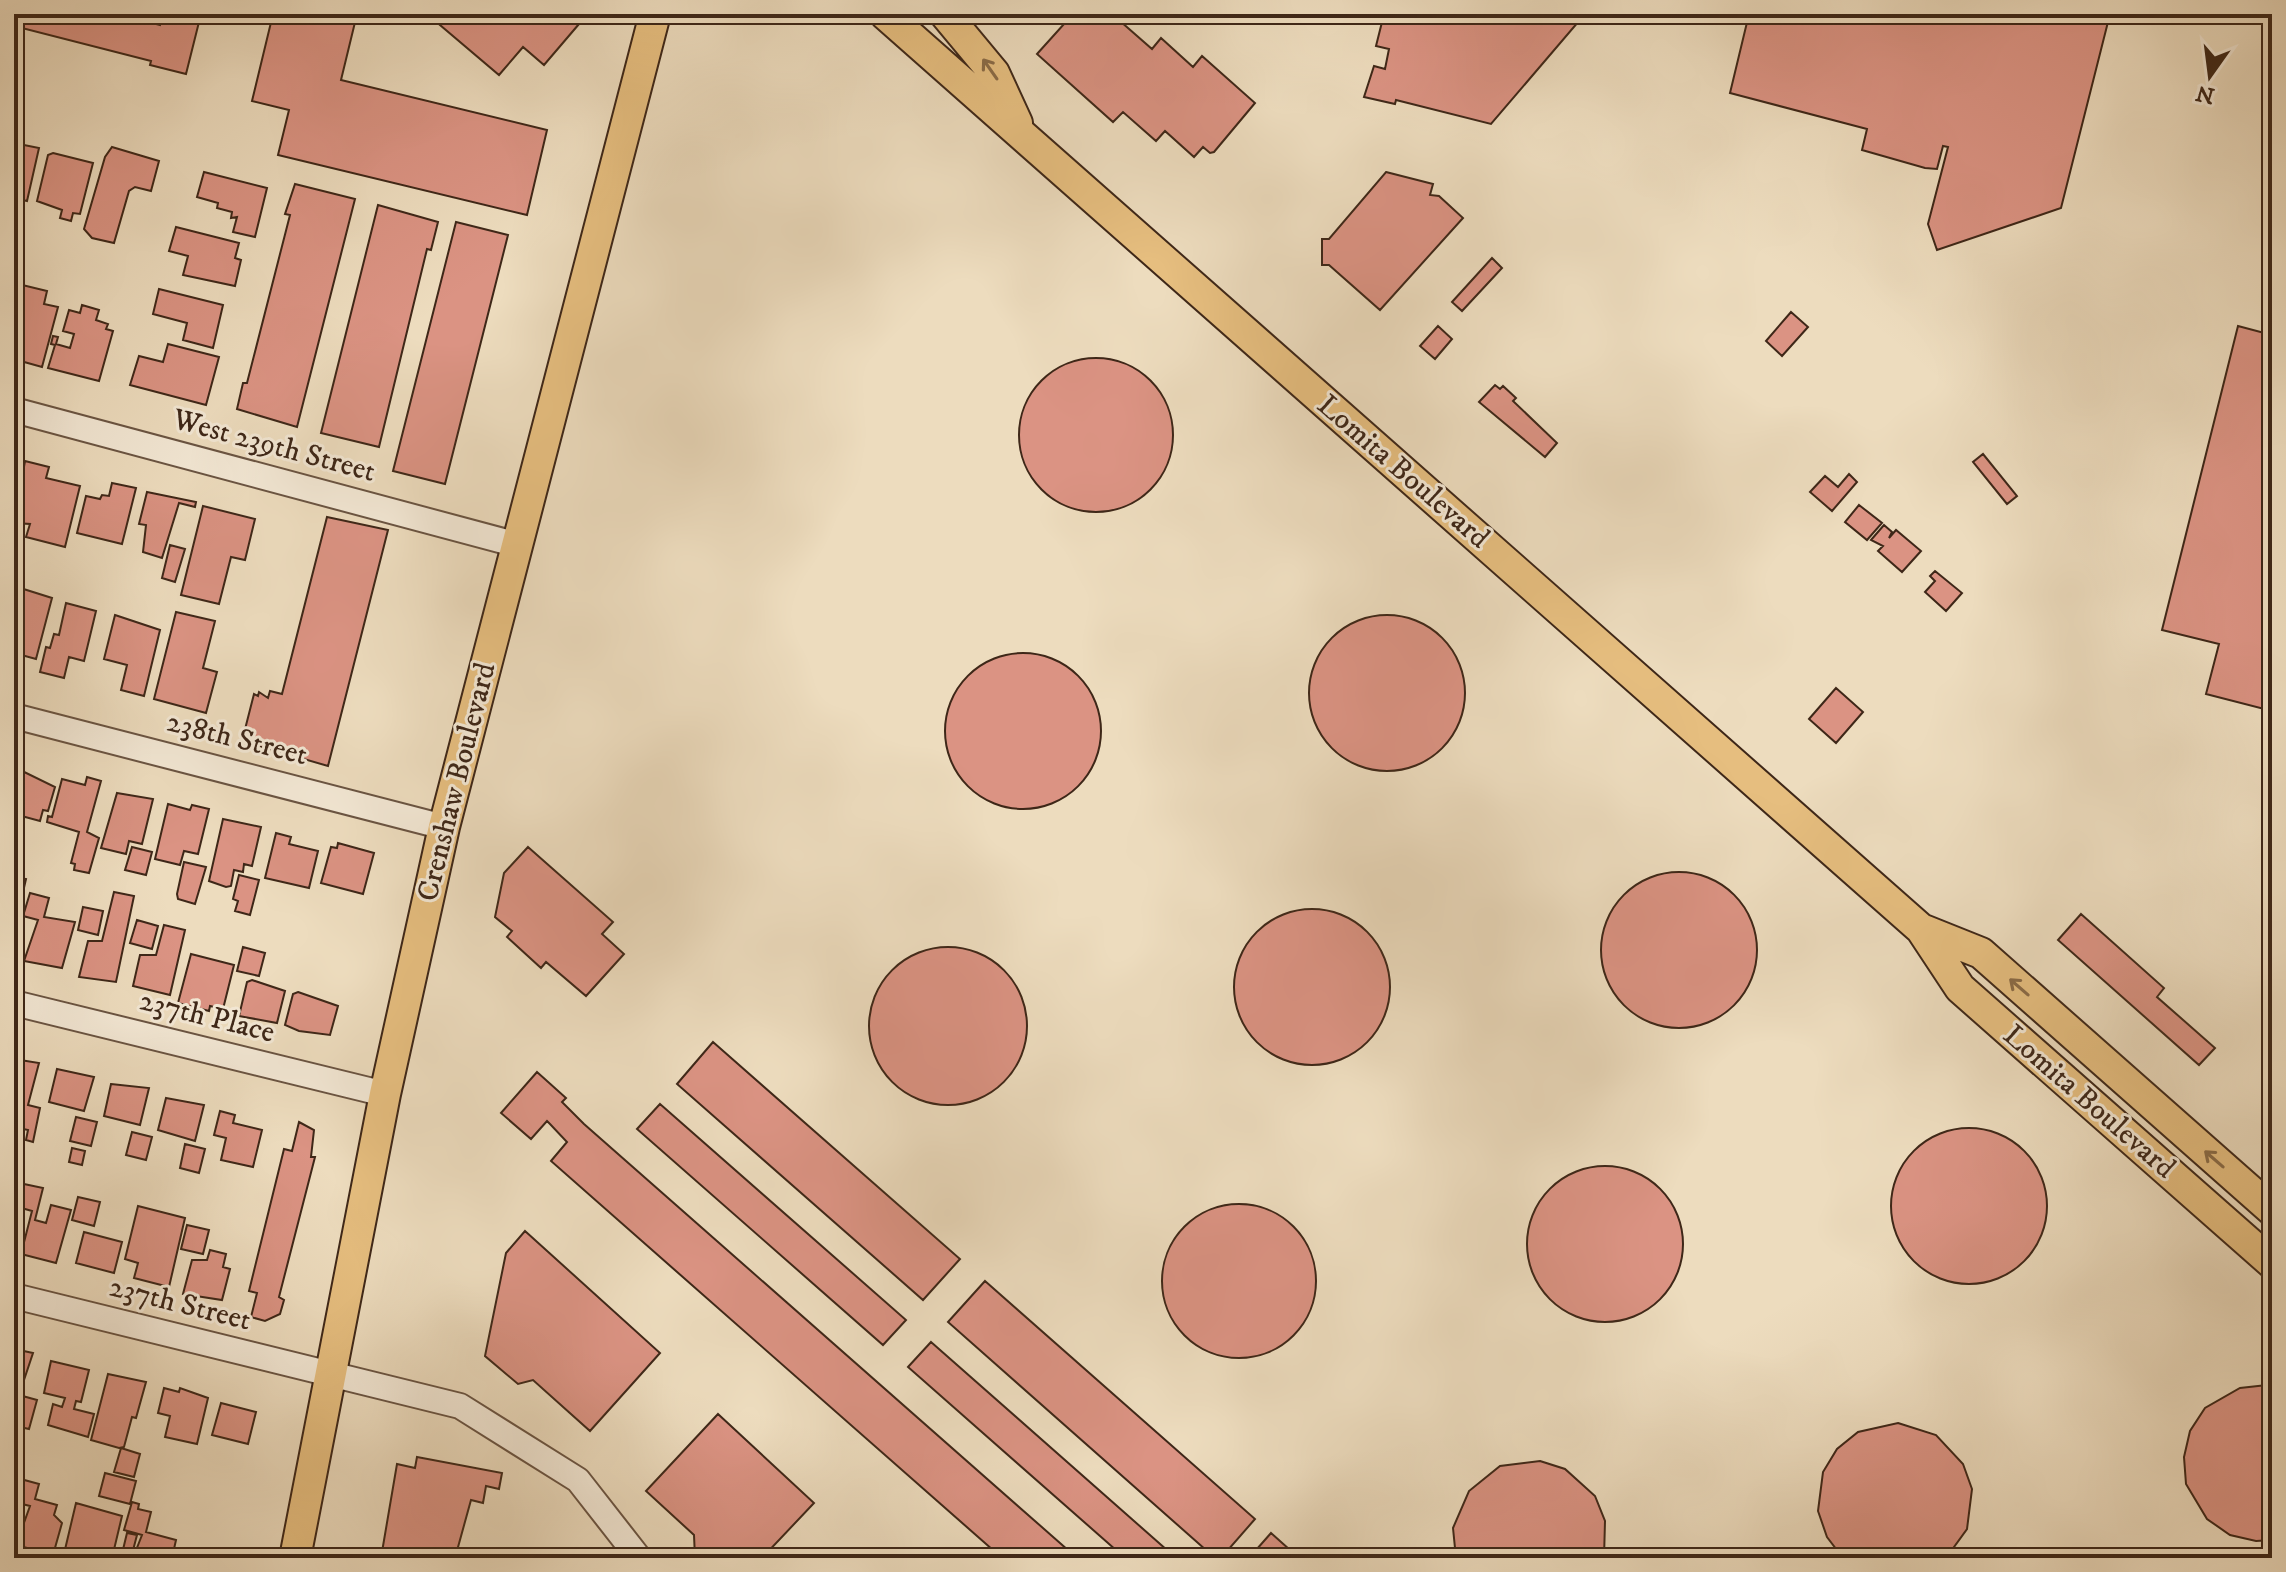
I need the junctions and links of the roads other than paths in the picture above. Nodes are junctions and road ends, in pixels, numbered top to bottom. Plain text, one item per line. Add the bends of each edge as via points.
1 (655, 14) edge
2 (885, 14) edge
3 (945, 14) edge
4 (1021, 133) junction
5 (14, 410) edge
6 (518, 545) junction
7 (14, 716) edge
8 (444, 827) junction
9 (1921, 929) junction
10 (14, 1003) edge
11 (385, 1094) junction
12 (2272, 1210) edge
13 (2272, 1263) edge
14 (14, 1296) edge
15 (331, 1374) junction
16 (295, 1558) edge
17 (639, 1558) edge

1 - 6 main road, Crenshaw Boulevard
2 - 4 main road, Lomita Boulevard
4 -> 3 main road via 994,73
4 - 9 main road, Lomita Boulevard
5 - 6 street, West 239th Street
6 - 8 main road, Crenshaw Boulevard
7 - 8 street, 238th Street
8 - 11 main road, Crenshaw Boulevard
12 -> 9 main road, Lomita Boulevard via 1981,953
9 - 13 main road, Lomita Boulevard via 1960,988
10 - 11 street, 237th Place
11 - 15 main road, Crenshaw Boulevard
14 - 15 street, 237th Street
15 - 16 main road, Crenshaw Boulevard
15 - 17 street, 237th Street via 460,1406 578,1480

